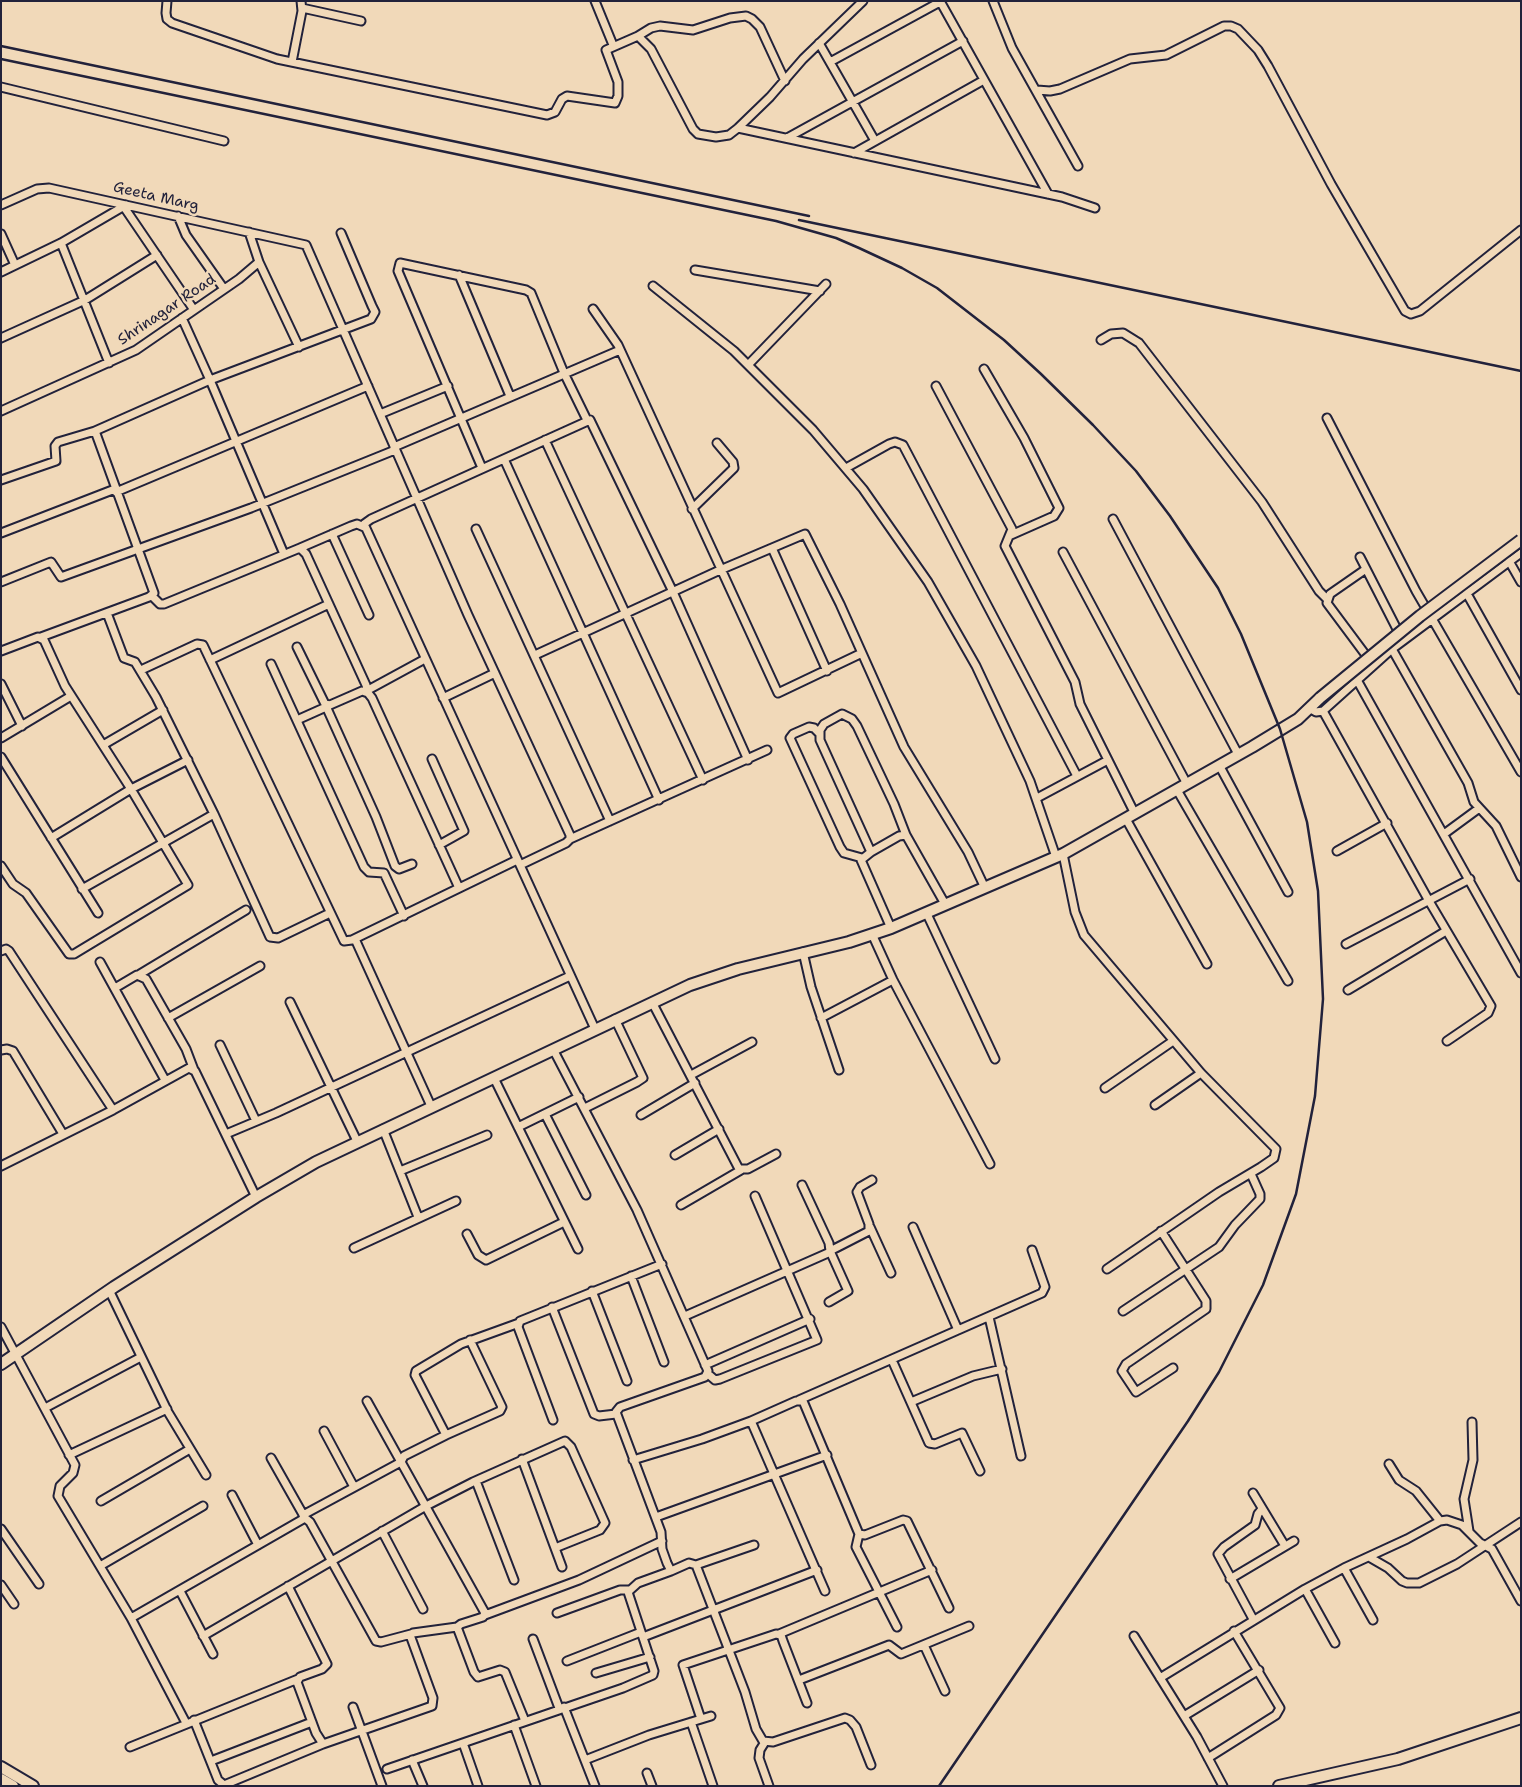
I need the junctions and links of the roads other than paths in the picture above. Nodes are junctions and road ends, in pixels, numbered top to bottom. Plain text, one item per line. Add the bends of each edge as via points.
1 (166, 1) edge
2 (595, 1) edge
3 (863, 1) edge
4 (992, 1) edge
5 (940, 2) edge
6 (301, 5) edge
7 (361, 21) dead end
8 (638, 36) junction
9 (963, 41) junction
10 (819, 43) junction
11 (613, 45) junction
12 (292, 62) junction
13 (830, 62) junction
14 (984, 80) junction
15 (785, 81) junction
16 (1, 87) edge
17 (1037, 90) junction
18 (853, 102) junction
19 (738, 128) junction
20 (787, 138) junction
21 (224, 141) dead end
22 (875, 141) junction
23 (854, 153) junction
24 (1078, 166) dead end
25 (1048, 194) junction
26 (1, 205) edge
27 (125, 206) junction
28 (1094, 208) dead end
29 (178, 216) junction
30 (1521, 230) edge
31 (249, 232) junction
32 (341, 233) dead end
33 (1, 234) edge
34 (61, 243) junction
35 (157, 255) junction
36 (259, 262) junction
37 (15, 265) junction
38 (695, 270) dead end
39 (1, 272) edge
40 (458, 275) junction
41 (826, 284) dead end
42 (653, 286) dead end
43 (224, 289) junction
44 (820, 291) junction
45 (85, 300) junction
46 (592, 308) dead end
47 (194, 310) junction
48 (182, 318) junction
49 (344, 330) junction
50 (1, 338) edge
51 (1101, 340) dead end
52 (299, 347) junction
53 (620, 350) junction
54 (109, 363) junction
55 (748, 365) junction
56 (984, 369) dead end
57 (564, 373) junction
58 (210, 380) junction
59 (368, 386) junction
60 (448, 386) junction
61 (936, 386) dead end
62 (510, 396) junction
63 (1, 411) edge
64 (380, 414) junction
65 (462, 418) junction
66 (1328, 418) dead end
67 (587, 420) junction
68 (95, 431) junction
69 (545, 440) junction
70 (235, 442) junction
71 (718, 443) dead end
72 (395, 448) junction
73 (504, 459) junction
74 (482, 468) junction
75 (846, 468) junction
76 (1, 480) edge
77 (116, 491) junction
78 (416, 499) junction
79 (262, 504) junction
80 (692, 509) junction
81 (1113, 520) dead end
82 (364, 526) junction
83 (476, 529) dead end
84 (1, 533) edge
85 (332, 534) junction
86 (1011, 535) junction
87 (1521, 540) edge
88 (300, 548) junction
89 (772, 548) junction
90 (139, 550) junction
91 (1063, 552) dead end
92 (1521, 552) edge
93 (284, 554) junction
94 (1360, 558) dead end
95 (1509, 561) junction
96 (1366, 569) junction
97 (720, 570) junction
98 (1, 582) edge
99 (1521, 582) edge
100 (673, 592) junction
101 (1466, 592) junction
102 (152, 596) junction
103 (1327, 598) junction
104 (328, 604) junction
105 (107, 613) junction
106 (627, 614) junction
107 (369, 615) dead end
108 (1432, 617) junction
109 (583, 634) junction
110 (41, 637) junction
111 (1403, 641) junction
112 (297, 647) dead end
113 (1392, 649) junction
114 (1, 651) edge
115 (862, 653) junction
116 (535, 655) junction
117 (425, 659) junction
118 (210, 660) junction
119 (271, 664) dead end
120 (1373, 665) junction
121 (141, 670) junction
122 (826, 671) junction
123 (495, 673) junction
124 (1357, 680) junction
125 (1, 684) edge
126 (1521, 690) edge
127 (368, 692) junction
128 (71, 696) junction
129 (443, 698) junction
130 (326, 706) junction
131 (1309, 708) junction
132 (163, 710) junction
133 (1323, 711) junction
134 (297, 720) junction
135 (22, 726) junction
136 (819, 733) junction
137 (1, 738) edge
138 (103, 745) junction
139 (767, 750) dead end
140 (1238, 754) junction
141 (1, 757) edge
142 (432, 759) dead end
143 (188, 760) junction
144 (748, 760) junction
145 (1108, 760) junction
146 (1218, 765) junction
147 (1521, 772) edge
148 (1077, 776) junction
149 (703, 780) junction
150 (1187, 784) junction
151 (131, 789) junction
152 (1177, 790) junction
153 (1037, 798) junction
154 (659, 800) junction
155 (1478, 809) junction
156 (214, 814) junction
157 (1130, 816) junction
158 (610, 821) junction
159 (1387, 824) junction
160 (1444, 834) junction
161 (906, 835) junction
162 (51, 838) junction
163 (570, 839) junction
164 (164, 844) junction
165 (439, 844) junction
166 (1337, 851) dead end
167 (871, 852) junction
168 (1060, 855) junction
169 (862, 858) junction
170 (518, 862) junction
171 (412, 864) dead end
172 (1, 866) edge
173 (1521, 878) edge
174 (1470, 879) junction
175 (459, 888) junction
176 (985, 888) junction
177 (82, 889) junction
178 (1288, 892) dead end
179 (1429, 900) junction
180 (944, 904) junction
181 (246, 910) dead end
182 (98, 913) dead end
183 (330, 913) junction
184 (927, 914) junction
185 (404, 916) junction
186 (891, 928) junction
187 (1446, 931) junction
188 (872, 934) junction
189 (355, 939) junction
190 (1346, 944) dead end
191 (1, 951) edge
192 (803, 952) junction
193 (100, 962) dead end
194 (1207, 964) dead end
195 (260, 966) dead end
196 (1521, 972) edge
197 (140, 974) junction
198 (570, 976) junction
199 (893, 980) junction
200 (1288, 981) dead end
201 (115, 988) junction
202 (1348, 990) dead end
203 (290, 1002) dead end
204 (652, 1002) junction
205 (168, 1018) junction
206 (821, 1018) junction
207 (615, 1019) junction
208 (595, 1029) junction
209 (1173, 1041) junction
210 (752, 1042) dead end
211 (1447, 1042) dead end
212 (220, 1045) dead end
213 (1, 1050) edge
214 (554, 1050) junction
215 (406, 1051) junction
216 (995, 1059) dead end
217 (194, 1070) junction
218 (838, 1070) dead end
219 (1201, 1073) junction
220 (690, 1075) junction
221 (494, 1078) junction
222 (166, 1080) junction
223 (695, 1083) junction
224 (332, 1087) junction
225 (1105, 1088) dead end
226 (579, 1097) junction
227 (1154, 1105) dead end
228 (431, 1106) junction
229 (585, 1108) junction
230 (113, 1110) junction
231 (545, 1114) junction
232 (641, 1115) dead end
233 (256, 1121) junction
234 (518, 1127) junction
235 (383, 1129) junction
236 (719, 1129) junction
237 (63, 1134) junction
238 (226, 1134) junction
239 (487, 1135) dead end
240 (357, 1141) junction
241 (776, 1154) dead end
242 (675, 1155) dead end
243 (990, 1164) dead end
244 (1, 1166) edge
245 (741, 1170) junction
246 (400, 1171) junction
247 (1251, 1174) junction
248 (872, 1180) dead end
249 (802, 1185) dead end
250 (586, 1195) dead end
251 (256, 1196) junction
252 (755, 1196) dead end
253 (456, 1201) dead end
254 (681, 1205) dead end
255 (418, 1217) junction
256 (564, 1222) junction
257 (870, 1227) junction
258 (913, 1227) dead end
259 (1161, 1231) junction
260 (467, 1234) dead end
261 (354, 1248) dead end
262 (578, 1249) dead end
263 (1032, 1250) dead end
264 (830, 1251) junction
265 (662, 1264) junction
266 (1107, 1269) dead end
267 (1186, 1270) junction
268 (788, 1272) junction
269 (891, 1273) dead end
270 (631, 1276) junction
271 (109, 1290) junction
272 (592, 1291) junction
273 (829, 1302) dead end
274 (552, 1307) junction
275 (1123, 1311) dead end
276 (685, 1316) junction
277 (988, 1317) junction
278 (810, 1319) junction
279 (519, 1323) junction
280 (1, 1327) edge
281 (958, 1330) junction
282 (470, 1340) junction
283 (16, 1352) junction
284 (141, 1356) junction
285 (892, 1360) junction
286 (664, 1362) dead end
287 (1, 1364) edge
288 (705, 1365) junction
289 (1174, 1368) dead end
290 (1002, 1369) junction
291 (708, 1374) junction
292 (627, 1381) dead end
293 (800, 1400) junction
294 (367, 1401) dead end
295 (911, 1402) junction
296 (45, 1408) junction
297 (167, 1409) junction
298 (616, 1414) junction
299 (553, 1420) dead end
300 (751, 1421) junction
301 (1472, 1422) dead end
302 (324, 1431) dead end
303 (446, 1435) junction
304 (190, 1449) junction
305 (69, 1454) junction
306 (827, 1455) junction
307 (1020, 1456) dead end
308 (271, 1458) dead end
309 (522, 1459) junction
310 (634, 1460) junction
311 (401, 1462) junction
312 (1388, 1464) dead end
313 (980, 1471) dead end
314 (774, 1473) junction
315 (206, 1475) dead end
316 (476, 1481) junction
317 (354, 1487) junction
318 (1252, 1493) dead end
319 (232, 1494) dead end
320 (100, 1501) dead end
321 (204, 1506) dead end
322 (426, 1506) junction
323 (1262, 1508) junction
324 (304, 1517) junction
325 (656, 1517) junction
326 (1440, 1520) junction
327 (1521, 1522) edge
328 (1, 1529) edge
329 (1469, 1531) junction
330 (382, 1532) junction
331 (859, 1534) junction
332 (662, 1541) junction
333 (1294, 1541) dead end
334 (258, 1545) junction
335 (754, 1545) dead end
336 (1285, 1546) junction
337 (1484, 1546) junction
338 (555, 1548) junction
339 (1369, 1557) junction
340 (331, 1561) junction
341 (696, 1565) junction
342 (100, 1566) junction
343 (562, 1567) dead end
344 (1344, 1568) junction
345 (816, 1570) junction
346 (932, 1570) junction
347 (671, 1571) junction
348 (1230, 1579) junction
349 (514, 1580) dead end
350 (39, 1584) dead end
351 (1, 1585) edge
352 (288, 1586) junction
353 (1305, 1589) junction
354 (629, 1590) junction
355 (180, 1591) junction
356 (880, 1591) junction
357 (826, 1592) dead end
358 (1521, 1601) edge
359 (14, 1604) dead end
360 (949, 1608) dead end
361 (423, 1609) dead end
362 (714, 1611) junction
363 (557, 1613) dead end
364 (485, 1615) junction
365 (131, 1618) junction
366 (1252, 1619) junction
367 (1373, 1620) dead end
368 (969, 1626) dead end
369 (457, 1627) junction
370 (897, 1627) dead end
371 (1234, 1631) junction
372 (411, 1634) junction
373 (642, 1634) junction
374 (779, 1634) junction
375 (204, 1636) junction
376 (1134, 1636) dead end
377 (533, 1639) dead end
378 (1335, 1642) dead end
379 (924, 1645) junction
380 (728, 1649) junction
381 (213, 1654) dead end
382 (650, 1657) junction
383 (567, 1660) dead end
384 (1259, 1670) junction
385 (596, 1673) dead end
386 (1160, 1678) junction
387 (298, 1679) junction
388 (799, 1680) junction
389 (945, 1691) dead end
390 (807, 1703) dead end
391 (562, 1707) junction
392 (353, 1708) dead end
393 (711, 1716) dead end
394 (1184, 1716) junction
395 (1521, 1718) edge
396 (700, 1719) junction
397 (194, 1720) junction
398 (525, 1721) junction
399 (312, 1722) junction
400 (691, 1722) junction
401 (186, 1723) junction
402 (514, 1725) junction
403 (362, 1731) junction
404 (765, 1742) junction
405 (463, 1743) junction
406 (323, 1744) junction
407 (130, 1747) dead end
408 (1208, 1758) junction
409 (412, 1760) junction
410 (584, 1760) junction
411 (211, 1761) junction
412 (871, 1765) dead end
413 (1, 1767) edge
414 (387, 1769) dead end
415 (647, 1773) dead end
416 (1, 1779) edge
417 (13, 1786) edge
418 (33, 1786) edge
419 (382, 1786) edge
420 (422, 1786) edge
421 (478, 1786) edge
422 (536, 1786) edge
423 (595, 1786) edge
424 (652, 1786) edge
425 (713, 1786) edge
426 (769, 1786) edge
427 (1223, 1786) edge
428 (1279, 1786) edge

1 - 12 street via 167,19 172,23
2 - 11 street
3 - 10 street
4 - 17 street via 1012,48
5 - 9 street
5 - 13 street
6 - 7 street
6 - 12 street
8 - 11 street
8 - 15 street via 660,26 693,30 746,16 760,27
8 - 19 street via 651,49 695,132 716,137 729,135
9 - 14 street
9 - 18 street
10 - 13 street
10 - 15 street
11 - 12 street via 607,48 606,53 618,82 618,96 614,103 567,96 555,112 547,115
13 - 18 street
14 - 22 street
14 - 25 street
15 - 19 street
16 - 21 street
17 - 24 street
17 - 30 street via 1060,88 1130,59 1166,55 1224,26 1231,26 1258,50 1268,66 1331,184 1405,311 1412,314 1420,311
18 - 20 street
18 - 22 street
19 - 20 street
20 - 23 street
22 - 23 street
23 - 25 street
25 - 28 street
26 - 27 street, Geeta Marg via 43,187
27 - 29 street, Geeta Marg
27 - 34 street
27 - 35 street
29 - 31 street, Geeta Marg
29 - 43 street via 186,235
31 - 36 street
31 - 49 street, Geeta Marg via 306,245
32 - 49 street via 374,312 371,319
33 - 37 street
34 - 37 street
34 - 45 street
35 - 45 street
35 - 47 street
36 - 43 street, Shrinagar Road
36 - 52 street
37 - 39 street
38 - 44 street
40 - 57 street via 531,293
40 - 60 street via 409,264 400,263 398,268
40 - 62 street
41 - 44 street
42 - 55 street
43 - 47 street, Shrinagar Road
44 - 55 street
45 - 50 street
45 - 54 street
46 - 53 street
47 - 48 street, Shrinagar Road
48 - 54 street, Shrinagar Road via 136,350
48 - 58 street
49 - 52 street
49 - 59 street
51 - 103 street via 1111,334 1123,334 1139,343 1262,502
52 - 58 street
53 - 57 street
53 - 80 street
54 - 63 street, Shrinagar Road
55 - 75 street
56 - 86 street via 1060,508 1054,516
57 - 62 street
57 - 67 street
58 - 68 street
58 - 70 street
59 - 64 street
59 - 70 street
60 - 64 street
60 - 65 street
61 - 86 street via 1012,529
62 - 65 street
64 - 72 street
65 - 72 street
65 - 74 street
66 - 108 street
67 - 69 street
67 - 100 street via 593,423
68 - 76 street via 58,442 55,446 56,461
68 - 77 street
69 - 73 street
69 - 106 street
70 - 77 street
70 - 79 street
71 - 80 street via 734,468
72 - 78 street
72 - 79 street
73 - 74 street
73 - 109 street
74 - 78 street
75 - 148 street via 888,444 903,445
75 - 153 street via 928,582 956,628 1003,720
77 - 84 street
77 - 90 street
78 - 82 street via 366,521
78 - 123 street
79 - 90 street
79 - 93 street
80 - 97 street
81 - 140 street
82 - 85 street via 357,524
82 - 117 street
83 - 116 street
85 - 88 street
85 - 107 street
86 - 145 street via 1004,546 1075,682 1080,704
87 - 131 main road, bridge via 1420,616
88 - 93 street
88 - 104 street
89 - 97 street
89 - 115 street via 802,534 809,538
89 - 122 street
90 - 98 street via 61,577 51,562
90 - 102 street via 154,590
91 - 150 street
92 - 95 street
93 - 102 street via 164,604
94 - 96 street
95 - 99 street
95 - 101 street
96 - 103 street
96 - 111 street
97 - 100 street
97 - 122 street via 778,693
100 - 106 street
100 - 144 street
101 - 108 street
101 - 126 street
102 - 105 street
103 - 120 street via 1329,608
104 - 118 street
104 - 127 street
105 - 110 street
105 - 121 street via 124,658 134,660
106 - 109 street
106 - 149 street
108 - 111 street
108 - 147 street
109 - 116 street
109 - 154 street
110 - 114 street
110 - 128 street
111 - 113 street
112 - 130 street
113 - 120 street
113 - 155 street via 1468,783
115 - 122 street
115 - 176 street via 904,746 968,852
116 - 158 street
117 - 127 street
117 - 129 street
118 - 121 street via 203,645 197,644
118 - 183 street
119 - 134 street
120 - 124 street
121 - 132 street
123 - 129 street
123 - 163 street
124 - 133 street
124 - 160 street
125 - 135 street
127 - 130 street via 362,691
127 - 165 street
128 - 135 street
128 - 138 street
129 - 170 street
130 - 134 street
130 - 171 street via 395,866 399,869
131 - 133 street
131 - 140 main road via 1298,719
132 - 138 street
132 - 143 street
133 - 159 street
134 - 185 street via 364,868 384,874
135 - 137 street
136 - 161 street via 824,724 842,714 852,719
136 - 167 street
136 - 169 street via 809,727 790,738 840,847 849,855
138 - 151 street
139 - 144 street
140 - 146 main road
141 - 162 street
142 - 165 street via 464,831
143 - 151 street
143 - 156 street
144 - 149 street
145 - 148 street
145 - 157 street
146 - 150 main road
146 - 178 street
148 - 153 street
149 - 154 street
150 - 152 main road
151 - 162 street
151 - 164 street
152 - 157 main road
152 - 200 street
153 - 168 street
154 - 158 street
155 - 160 street
155 - 173 street via 1496,826
156 - 164 street
156 - 183 street via 270,936 278,938
157 - 168 main road
157 - 194 street
158 - 163 street
159 - 166 street
159 - 179 street
160 - 174 street
161 - 167 street
161 - 180 street
162 - 177 street
163 - 170 street
164 - 172 street via 187,880 187,887 72,954 67,952 26,894 12,884
164 - 177 street
165 - 175 street
167 - 169 street
168 - 176 main road
168 - 209 street via 1080,928
169 - 186 street via 862,866
170 - 175 street
170 - 198 street
174 - 179 street
174 - 196 street
175 - 185 street
176 - 180 main road
177 - 182 street
179 - 187 street
179 - 190 street
180 - 184 main road
181 - 197 street
183 - 189 street via 344,941
184 - 186 main road
184 - 216 street
185 - 189 street
186 - 188 main road
187 - 202 street
187 - 211 street via 1491,1006 1488,1013
188 - 192 main road
188 - 199 street
189 - 215 street
191 - 230 street via 8,951
192 - 204 main road via 738,969
192 - 206 street
193 - 201 street
195 - 205 street
197 - 201 street
197 - 205 street
198 - 208 street
198 - 215 street
199 - 206 street
199 - 243 street
201 - 222 street
203 - 224 street
204 - 207 main road
204 - 220 street
205 - 217 street
206 - 218 street
207 - 208 main road
207 - 229 street via 643,1078
208 - 214 main road
209 - 219 street
209 - 225 street
210 - 220 street
212 - 233 street
213 - 237 street via 13,1052
214 - 221 main road
214 - 226 street
215 - 224 street
215 - 228 street
217 - 222 street via 185,1069
217 - 238 street
219 - 227 street
219 - 247 street via 1275,1145 1274,1158
220 - 223 street
221 - 228 main road
221 - 234 street
222 - 230 street
223 - 232 street
223 - 236 street
224 - 233 street
224 - 240 street
226 - 229 street
226 - 231 street
228 - 235 main road
229 - 265 street
230 - 237 street
231 - 234 street
231 - 250 street
233 - 238 street
234 - 256 street
235 - 240 main road
235 - 246 street
236 - 242 street
236 - 245 street
237 - 244 street
238 - 251 street
239 - 246 street
240 - 251 main road
241 - 245 street
245 - 254 street
246 - 255 street
247 - 259 street
247 - 267 street via 1260,1199 1219,1247
248 - 257 street via 857,1192
249 - 264 street via 829,1242
251 - 271 main road
252 - 268 street
253 - 255 street
255 - 261 street
256 - 260 street via 486,1260 478,1255
256 - 262 street
257 - 264 street via 860,1237
257 - 269 street
258 - 281 street
259 - 266 street
259 - 267 street
263 - 277 street via 1044,1291
264 - 268 street
264 - 273 street via 848,1291
265 - 270 street
265 - 276 street
267 - 275 street
267 - 289 street via 1206,1301 1206,1309 1126,1364 1122,1371 1136,1392
268 - 276 street
268 - 278 street
270 - 272 street
270 - 286 street
271 - 283 main road
271 - 284 street
272 - 274 street
272 - 292 street
274 - 279 street
274 - 298 street via 594,1414
276 - 288 street
277 - 281 street
277 - 290 street
278 - 288 street
278 - 291 street via 818,1338 814,1343 720,1379 715,1380
279 - 282 street
279 - 299 street
280 - 283 street
281 - 285 street
282 - 303 street via 415,1373
282 - 303 street via 502,1407 500,1412
283 - 287 main road
283 - 296 street
284 - 296 street
284 - 297 street
285 - 293 street
285 - 295 street
288 - 291 street
290 - 295 street via 973,1376
290 - 307 street
291 - 298 street via 686,1385 620,1407
293 - 300 street
293 - 306 street via 806,1405
294 - 311 street
295 - 313 street via 929,1443 935,1444 962,1433
296 - 305 street
297 - 304 street
297 - 305 street
298 - 310 street
300 - 310 street
300 - 314 street
301 - 329 street via 1473,1460 1464,1499
302 - 317 street
303 - 311 street via 404,1456
304 - 315 street
304 - 320 street
305 - 342 street via 76,1469 60,1486 58,1496
306 - 314 street
306 - 331 street
308 - 324 street
309 - 316 street
309 - 338 street
309 - 338 street via 562,1441 568,1442 604,1524 600,1530
310 - 325 street
311 - 317 street
311 - 322 street
312 - 326 street via 1399,1480 1416,1492
314 - 325 street
314 - 345 street
316 - 322 street
316 - 349 street
317 - 324 street
318 - 323 street
319 - 334 street
321 - 342 street
322 - 330 street
322 - 364 street
323 - 336 street
323 - 348 street via 1255,1524 1218,1554
324 - 334 street
324 - 340 street
325 - 332 street
326 - 329 street via 1455,1522
326 - 339 street
327 - 337 street
328 - 350 street
329 - 337 street
330 - 340 street
330 - 361 street
331 - 346 street via 865,1535 908,1521
331 - 356 street via 856,1547
332 - 347 street
332 - 364 street via 579,1580
333 - 336 street
334 - 355 street
335 - 341 street
336 - 348 street
337 - 339 street via 1457,1564 1413,1584 1402,1581
337 - 358 street via 1497,1554
338 - 343 street
339 - 344 street
340 - 352 street
340 - 372 street via 376,1641
341 - 347 street via 689,1563
341 - 362 street
342 - 365 street
344 - 353 street
344 - 367 street
345 - 357 street
345 - 362 street
346 - 356 street
346 - 360 street
347 - 354 street via 638,1583
348 - 366 street
351 - 359 street
352 - 375 street
352 - 387 street via 328,1664
353 - 366 street
353 - 378 street
354 - 363 street via 620,1590
354 - 373 street
355 - 365 street
355 - 375 street
356 - 370 street
356 - 374 street
362 - 373 street
362 - 380 street
364 - 369 street
365 - 401 street
366 - 371 street
368 - 379 street
369 - 372 street
369 - 398 street via 476,1675 500,1670 505,1672
371 - 384 street
371 - 386 street
372 - 403 street via 434,1703 426,1709
373 - 382 street
373 - 383 street
374 - 380 street
374 - 388 street
375 - 381 street
376 - 386 street
377 - 391 street
379 - 388 street via 898,1654 889,1645
379 - 389 street
380 - 396 street via 683,1665
380 - 404 street via 759,1737
382 - 385 street
382 - 391 street via 653,1675
384 - 394 street
384 - 408 street via 1279,1705 1279,1713
386 - 394 street
387 - 397 street
387 - 399 street
388 - 390 street
391 - 398 street
391 - 410 street
392 - 403 street
393 - 396 street
394 - 408 street
395 - 428 main road via 1398,1759
396 - 400 street
397 - 401 street
397 - 411 street
398 - 402 street
399 - 406 street
399 - 411 street
400 - 410 street
400 - 425 street
401 - 407 street
402 - 405 street
402 - 422 street
403 - 406 street
403 - 419 street
404 - 412 street via 845,1718 856,1727
404 - 426 street via 759,1758
405 - 409 street
405 - 421 street
406 - 411 street via 227,1786 220,1784
408 - 427 street
409 - 414 street
409 - 420 street
410 - 423 street
413 - 418 main road
415 - 424 street
416 - 417 main road

